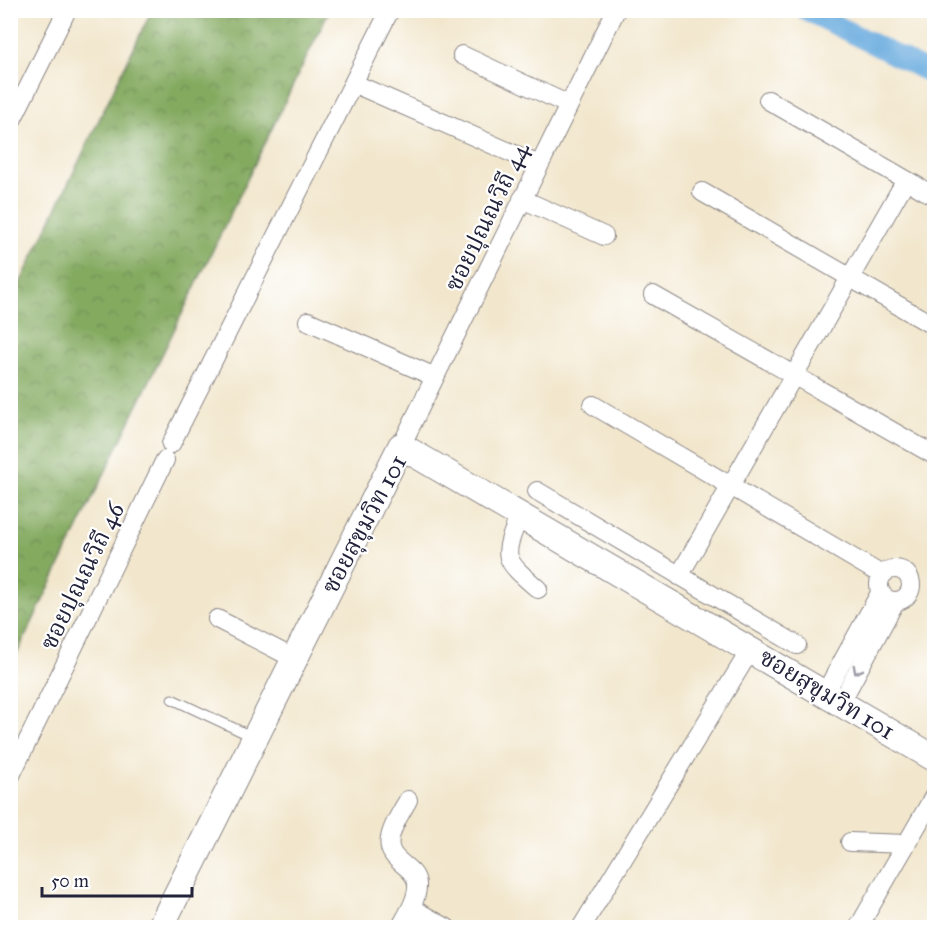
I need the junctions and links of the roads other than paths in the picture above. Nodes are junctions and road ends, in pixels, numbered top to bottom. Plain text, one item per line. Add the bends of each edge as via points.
1 (67, 10) edge
2 (390, 10) edge
3 (616, 10) edge
4 (462, 55) dead end
5 (355, 84) junction
6 (768, 100) dead end
7 (569, 105) junction
8 (10, 124) edge
9 (539, 165) junction
10 (906, 180) junction
11 (702, 192) dead end
12 (934, 196) edge
13 (522, 199) junction
14 (604, 236) dead end
15 (851, 278) junction
16 (653, 295) dead end
17 (308, 321) dead end
18 (934, 326) edge
19 (795, 375) junction
20 (435, 377) junction
21 (593, 405) dead end
22 (401, 446) junction
23 (934, 455) edge
24 (732, 486) junction
25 (537, 491) dead end
26 (520, 515) junction
27 (679, 576) junction
28 (538, 589) dead end
29 (217, 619) dead end
30 (796, 645) dead end
31 (751, 649) junction
32 (294, 659) junction
33 (833, 697) junction
34 (172, 699) dead end
35 (255, 738) junction
36 (932, 752) edge
37 (10, 777) edge
38 (934, 796) edge
39 (408, 800) dead end
40 (850, 842) dead end
41 (906, 844) junction
42 (411, 908) junction
43 (160, 927) edge
44 (400, 927) edge
45 (447, 927) edge
46 (581, 927) edge
47 (858, 927) edge

1 - 8 street
2 - 5 street, ซอยปุณณวิถี 46
3 - 7 street, ซอยปุณณวิถี 44
4 - 7 street
5 - 9 street
5 - 37 street, ซอยปุณณวิถี 46 via 168,452
6 - 10 street
7 - 9 street, ซอยปุณณวิถี 44
9 - 13 street, ซอยปุณณวิถี 44
10 - 12 street
10 - 15 street
11 - 15 street
13 - 14 street
13 - 20 street, ซอยปุณณวิถี 44
15 - 18 street
15 - 19 street
16 - 19 street
17 - 20 street
19 - 23 street
19 - 24 street
20 - 22 street, ซอยปุณณวิถี 44
21 - 24 street
22 - 26 street, ซอยสุขุมวิท 101
22 - 32 street, ซอยสุขุมวิท 101
24 - 27 street
24 - 33 street via 886,590 868,634
25 - 27 street
26 - 28 street via 507,555 519,573
26 - 31 street, ซอยสุขุมวิท 101
27 - 30 street
29 - 32 street
31 - 33 street, ซอยสุขุมวิท 101
31 - 46 street, ซอยสุขุมวิท 101
32 - 35 street, ซอยสุขุมวิท 101
33 - 36 street, ซอยสุขุมวิท 101
34 - 35 lane
35 - 43 street, ซอยสุขุมวิท 101
38 - 41 street
39 - 42 street via 389,838 393,857 415,876
40 - 41 street
41 - 47 street
42 - 44 street
42 - 45 street

